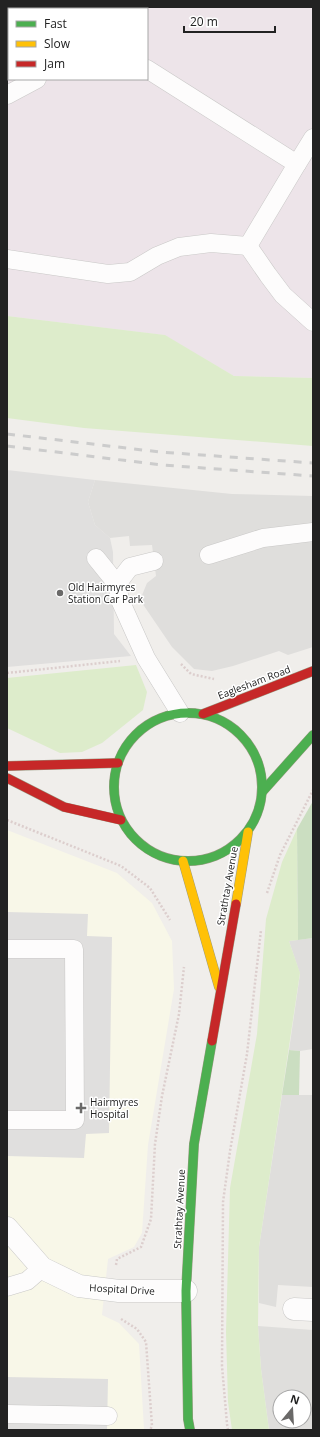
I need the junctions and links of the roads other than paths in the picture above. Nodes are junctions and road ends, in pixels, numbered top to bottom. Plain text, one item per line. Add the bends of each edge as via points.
1 (148, 70) edge
2 (35, 80) edge
3 (7, 95) edge
4 (313, 138) edge
5 (297, 164) junction
6 (248, 246) junction
7 (7, 259) edge
8 (313, 322) edge
9 (313, 532) edge
10 (210, 555) dead end
11 (96, 558) dead end
12 (154, 561) dead end
13 (118, 584) junction
14 (313, 671) edge
15 (180, 713) junction
16 (203, 714) junction
17 (313, 735) edge
18 (118, 763) junction
19 (7, 766) edge
20 (7, 778) edge
21 (263, 791) junction
22 (121, 820) junction
23 (248, 832) junction
24 (182, 861) junction
25 (7, 949) edge
26 (220, 992) junction
27 (7, 1120) edge
28 (7, 1228) edge
29 (42, 1268) junction
30 (7, 1287) edge
31 (186, 1291) junction
32 (7, 1414) edge
33 (108, 1416) dead end
34 (26, 1422) edge
35 (190, 1430) edge

1 - 5 lane
2 - 3 lane
4 - 5 lane
5 - 6 lane
6 - 7 lane via 179,246 130,272 108,274
6 - 8 lane via 283,295
9 - 10 lane via 262,538
11 - 13 lane
12 - 13 lane via 130,567
13 - 15 lane via 120,600 146,658
14 - 16 main road, Eaglesham Road
15 - 16 main road
15 - 18 main road via 160,718 142,729 127,744
16 - 21 main road via 222,721 240,733 252,750 260,769
17 - 21 main road
18 - 19 main road
18 - 22 main road via 114,782 115,802
20 - 22 main road via 64,807
21 - 23 main road via 258,813
22 - 24 main road via 132,836 146,849
23 - 24 main road via 232,848 216,856 200,861
23 - 26 main road, Strathtay Avenue
24 - 26 main road, Strathtay Avenue
25 - 27 lane via 74,949 75,1120
26 - 31 main road, Strathtay Avenue via 194,1144
28 - 29 street, Hospital Drive
29 - 30 lane via 27,1281
29 - 31 street, Hospital Drive via 79,1286 115,1290
31 - 35 main road, Strathtay Avenue
32 - 34 lane
33 - 34 lane

